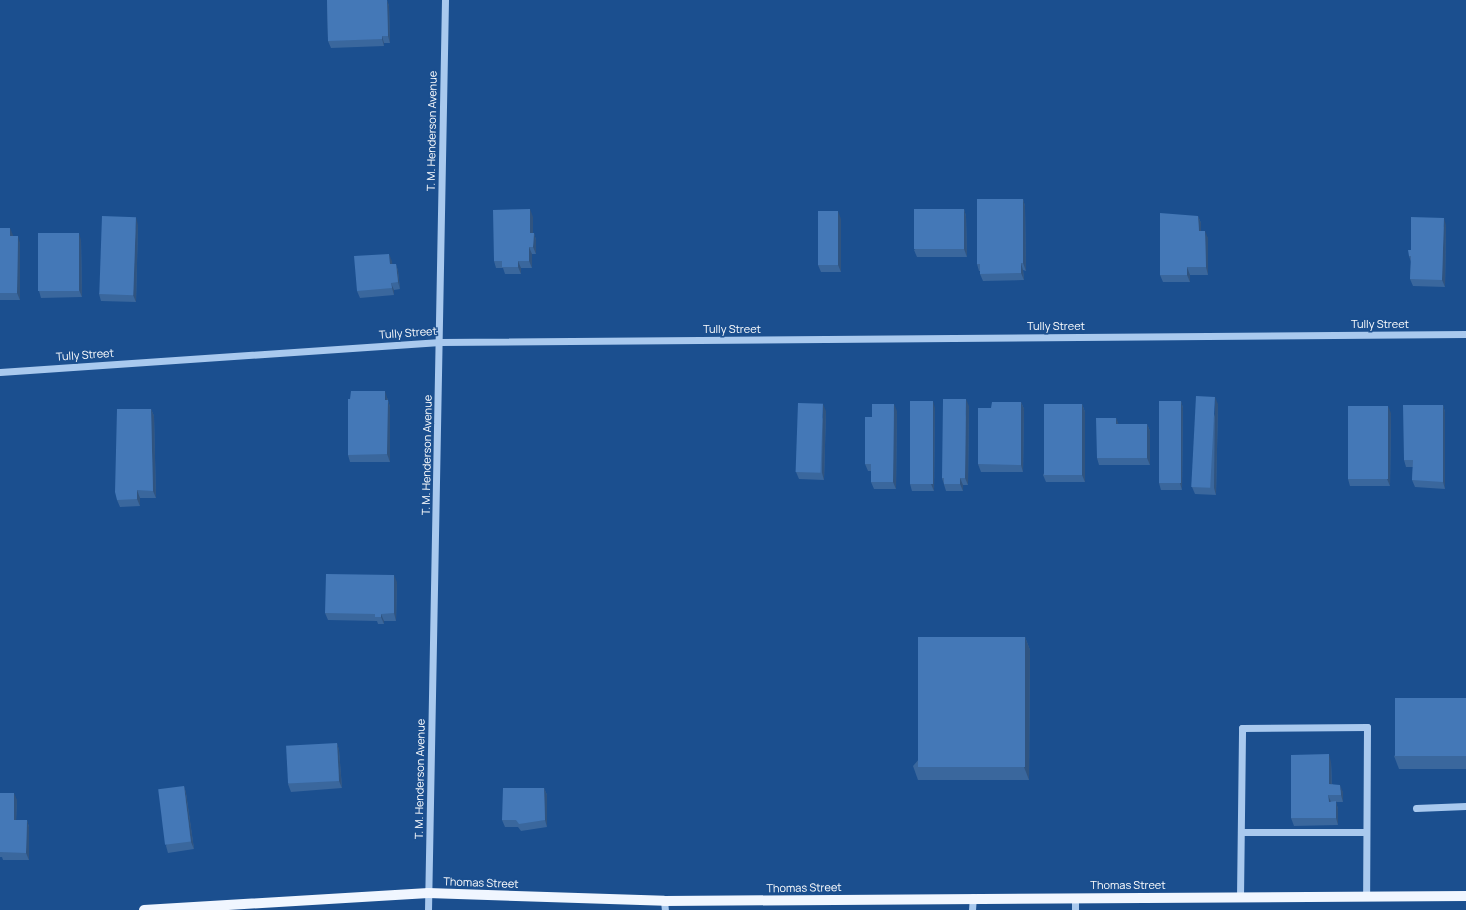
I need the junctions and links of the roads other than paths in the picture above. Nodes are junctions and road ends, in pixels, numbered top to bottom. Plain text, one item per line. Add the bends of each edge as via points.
1 (445, 0) edge
2 (1466, 334) edge
3 (440, 342) junction
4 (0, 372) edge
5 (1466, 806) edge
6 (1416, 808) dead end
7 (1241, 832) junction
8 (1366, 832) junction
9 (428, 893) junction
10 (1366, 896) junction
11 (1466, 896) edge
12 (973, 897) junction
13 (1075, 897) junction
14 (1240, 897) junction
15 (259, 906) edge
16 (665, 906) edge
17 (144, 910) edge
18 (428, 910) edge
19 (972, 910) edge
20 (1075, 910) edge

1 - 3 street, T. M. Henderson Avenue
2 - 3 street, Tully Street
3 - 4 street, Tully Street
3 - 9 street, T. M. Henderson Avenue
5 - 6 street
7 - 8 street
7 - 8 street via 1242,728 1367,727
7 - 14 street
8 - 10 street
9 - 15 main road, Thomas Street
9 - 16 main road, Thomas Street
9 - 18 street, T. M. Henderson Avenue
10 - 11 main road, Thomas Street
10 - 14 main road, Thomas Street
12 - 13 main road, Thomas Street
12 - 16 main road, Thomas Street
12 - 19 street
13 - 14 main road, Thomas Street
13 - 20 street
15 - 17 main road, Thomas Street

